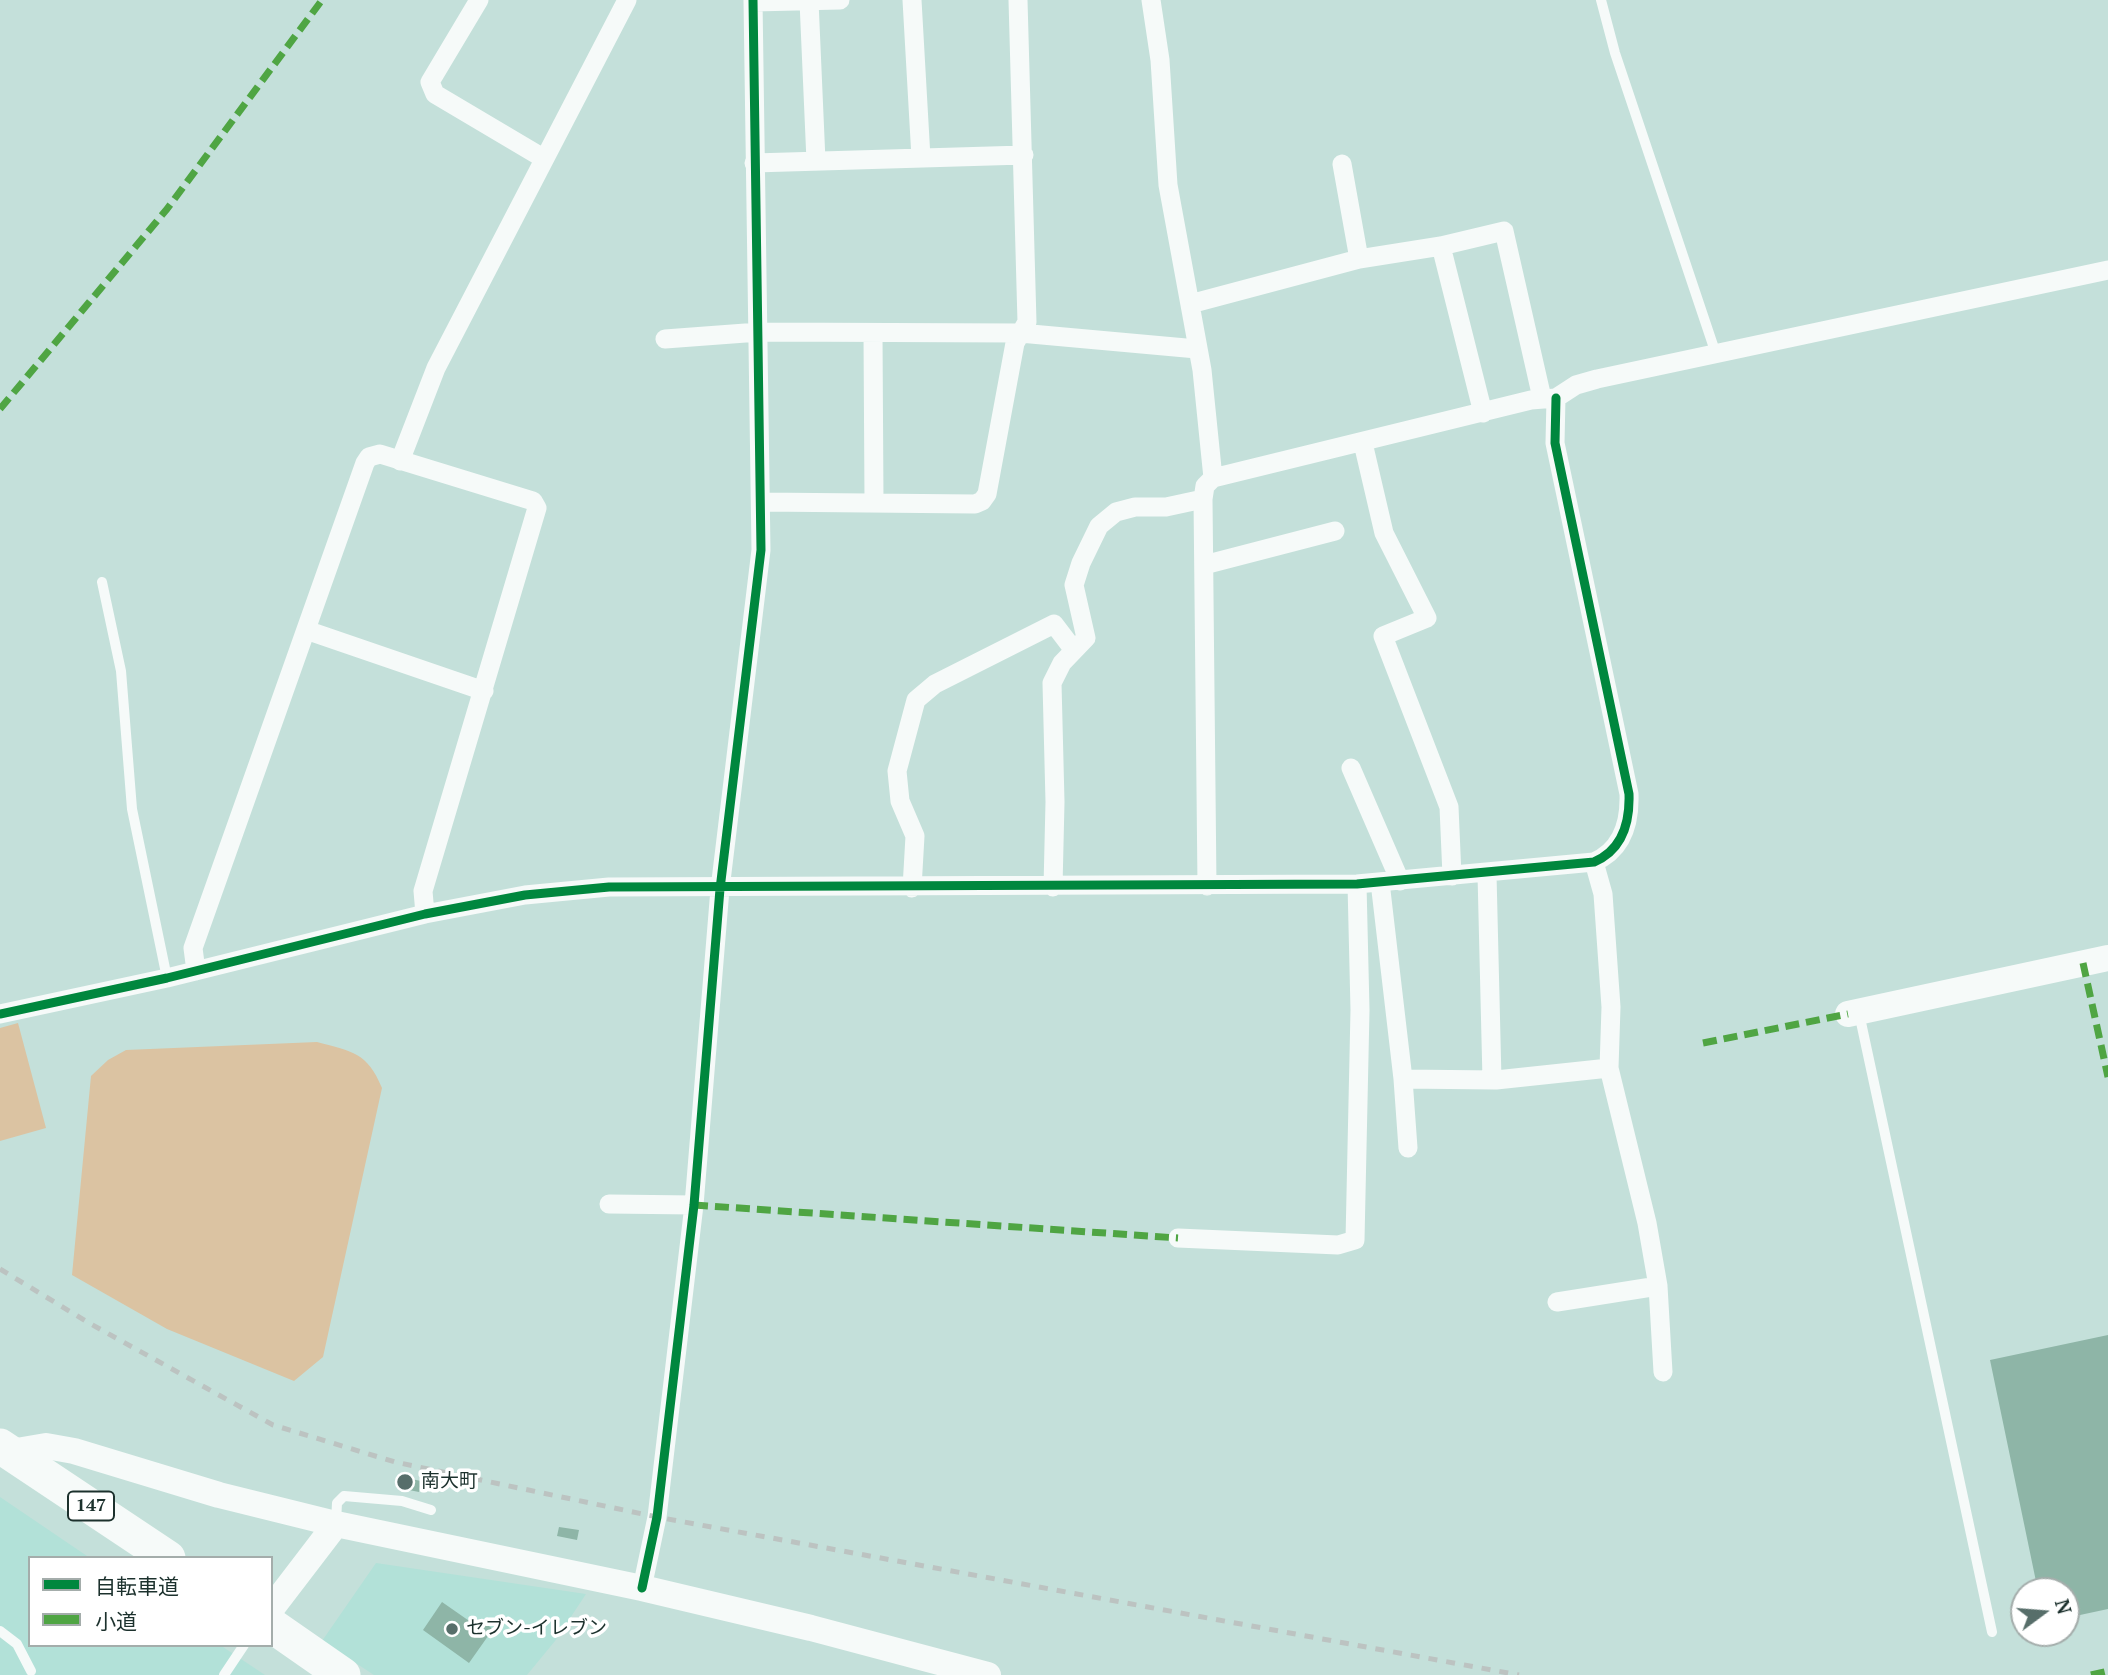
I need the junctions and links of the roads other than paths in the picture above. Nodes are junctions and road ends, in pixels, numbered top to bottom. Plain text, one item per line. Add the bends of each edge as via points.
1 (479, 0) edge
2 (627, 0) edge
3 (840, 0) edge
4 (912, 0) edge
5 (1018, 0) edge
6 (1151, 0) edge
7 (1601, 0) edge
8 (752, 1) edge
9 (809, 1) edge
10 (1024, 155) junction
11 (543, 158) junction
12 (921, 158) junction
13 (816, 161) junction
14 (754, 163) junction
15 (1342, 164) dead end
16 (1441, 246) junction
17 (1359, 259) junction
18 (2108, 270) edge
19 (1190, 304) junction
20 (759, 332) junction
21 (1020, 333) junction
22 (873, 334) junction
23 (666, 339) dead end
24 (1197, 349) junction
25 (1716, 354) junction
26 (1549, 398) junction
27 (1482, 413) junction
28 (1363, 443) junction
29 (400, 461) junction
30 (1213, 478) junction
31 (1203, 499) junction
32 (874, 501) junction
33 (761, 502) junction
34 (1335, 531) dead end
35 (1204, 565) junction
36 (102, 582) dead end
37 (306, 630) junction
38 (1073, 649) junction
39 (484, 691) junction
40 (1351, 768) dead end
41 (1594, 862) junction
42 (1487, 873) junction
43 (1452, 876) junction
44 (1400, 881) junction
45 (1380, 882) junction
46 (1357, 884) junction
47 (1207, 886) junction
48 (1053, 887) junction
49 (912, 888) junction
50 (720, 889) junction
51 (425, 914) junction
52 (2108, 958) edge
53 (197, 971) junction
54 (167, 978) junction
55 (1853, 1013) joint
56 (0, 1014) edge
57 (1609, 1068) junction
58 (1403, 1079) junction
59 (1492, 1080) junction
60 (1408, 1148) dead end
61 (609, 1204) dead end
62 (694, 1205) junction
63 (1178, 1238) dead end
64 (1658, 1286) junction
65 (1558, 1302) dead end
66 (1663, 1372) dead end
67 (3, 1457) edge
68 (431, 1510) dead end
69 (336, 1524) junction
70 (125, 1556) edge
71 (165, 1556) edge
72 (642, 1588) junction
73 (273, 1606) edge
74 (273, 1626) edge
75 (0, 1631) edge
76 (1992, 1632) dead end
77 (243, 1647) edge
78 (261, 1647) edge
79 (31, 1671) dead end
80 (225, 1675) edge
81 (302, 1675) edge
82 (343, 1675) edge
83 (988, 1675) edge

1 - 11 street via 430,82 435,94
2 - 11 street
3 - 9 street
4 - 12 street
5 - 10 street
6 - 19 street via 1168,185
7 - 25 lane
8 - 9 street
8 - 14 street
9 - 13 street
10 - 12 street
10 - 21 street via 1027,321
11 - 29 street via 436,368
12 - 13 street
13 - 14 street
14 - 20 street
15 - 17 street
16 - 17 street
16 - 26 street via 1504,230
16 - 27 street
17 - 19 street
18 - 25 street
19 - 24 street
20 - 22 street
20 - 23 street
20 - 33 street
21 - 22 street
21 - 24 street
21 - 32 street via 982,501
22 - 32 street
24 - 30 street
25 - 26 street via 1597,379
26 - 27 street
26 - 41 street via 1629,794 1626,826 1618,847
27 - 28 street
28 - 30 street
28 - 43 street via 1384,533 1427,618 1383,636 1449,807
29 - 37 street via 380,454 365,463
29 - 39 street via 536,505
30 - 31 street via 1205,486
31 - 35 street
31 - 38 street via 1166,507 1135,507 1116,512 1098,526 1074,585 1086,638
32 - 33 street
33 - 50 street via 761,550
34 - 35 street
35 - 47 street
36 - 54 lane via 121,671 132,809
37 - 39 street
37 - 53 street via 193,948
38 - 48 street via 1052,683
38 - 49 street via 1054,624 935,684 916,700 897,771 900,801 915,836
39 - 51 street via 423,891
40 - 44 street
41 - 42 street
41 - 57 street via 1603,894 1611,1007
42 - 43 street
42 - 59 street
43 - 44 street
44 - 45 street
45 - 46 street
45 - 58 street
46 - 47 street
46 - 63 street via 1360,1010 1355,1240 1338,1245
47 - 48 street
48 - 49 street
49 - 50 street
50 - 51 street via 609,887 524,895
50 - 62 street
51 - 53 street
52 - 55 street
53 - 54 street
54 - 56 street
55 - 76 lane
57 - 59 street
57 - 64 street
58 - 59 street
58 - 60 street
61 - 62 street
62 - 72 street via 657,1517
64 - 65 street
64 - 66 street
67 - 69 street via 46,1446 74,1451
67 - 70 highway, 147
67 - 71 highway, 147
68 - 69 lane via 402,1501 344,1496 337,1503
69 - 72 street
69 - 73 street
72 - 83 street
74 - 82 highway
75 - 79 lane via 17,1644
77 - 80 lane
78 - 81 highway

